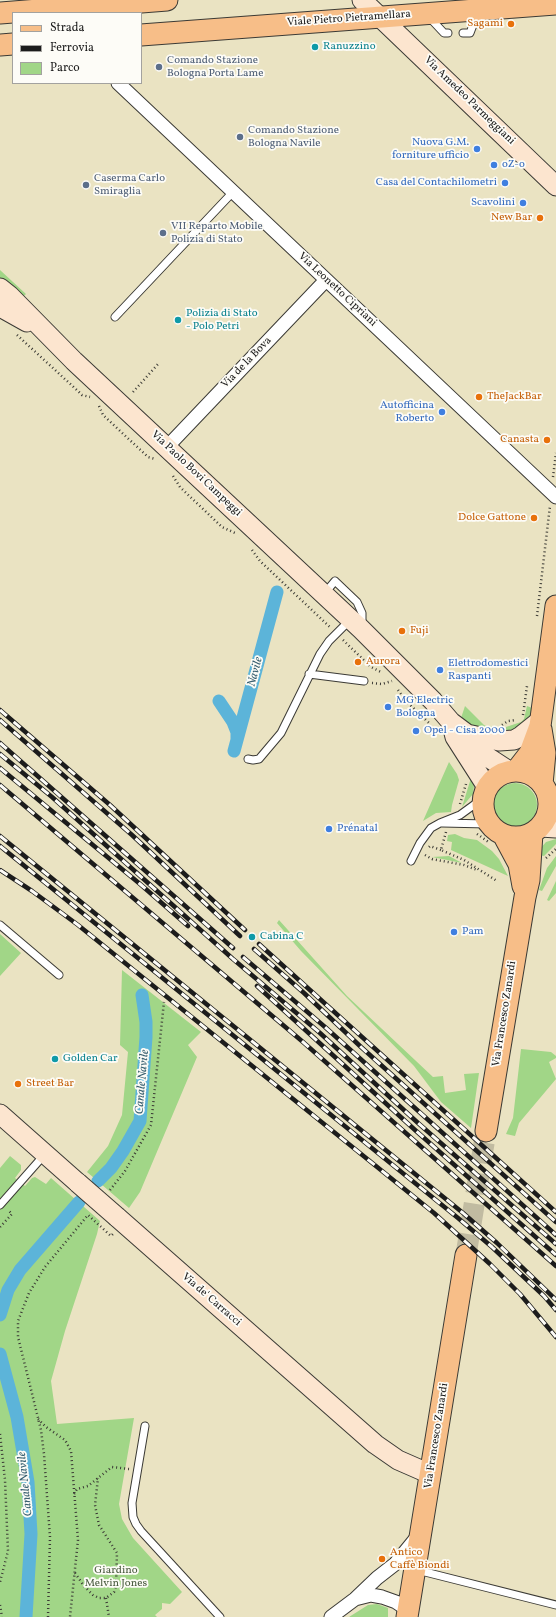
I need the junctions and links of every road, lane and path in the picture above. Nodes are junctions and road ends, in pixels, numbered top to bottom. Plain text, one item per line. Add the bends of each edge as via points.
1 (167, 0) edge
2 (362, 0) edge
3 (556, 4) edge
4 (34, 5) edge
5 (61, 10) edge
6 (479, 10) junction
7 (0, 12) edge
8 (427, 14) junction
9 (381, 17) junction
10 (463, 33) dead end
11 (448, 34) dead end
12 (142, 35) edge
13 (12, 44) edge
14 (0, 45) edge
15 (119, 84) edge
16 (556, 186) edge
17 (233, 192) junction
18 (326, 280) junction
19 (0, 288) edge
20 (0, 307) edge
21 (115, 317) dead end
22 (42, 330) junction
23 (16, 335) dead end
24 (159, 363) dead end
25 (133, 392) dead end
26 (92, 398) dead end
27 (97, 403) dead end
28 (556, 453) edge
29 (162, 454) junction
30 (172, 474) dead end
31 (553, 478) dead end
32 (553, 501) edge
33 (237, 534) dead end
34 (250, 546) dead end
35 (556, 606) edge
36 (536, 618) dead end
37 (356, 624) junction
38 (331, 628) dead end
39 (341, 638) dead end
40 (553, 654) edge
41 (384, 673) dead end
42 (310, 674) junction
43 (388, 677) dead end
44 (392, 681) junction
45 (364, 682) joint
46 (528, 684) dead end
47 (451, 722) junction
48 (541, 723) junction
49 (431, 724) dead end
50 (500, 729) dead end
51 (467, 734) junction
52 (248, 759) dead end
53 (513, 771) junction
54 (467, 782) dead end
55 (485, 793) junction
56 (549, 797) edge
57 (459, 807) dead end
58 (440, 822) junction
59 (543, 829) edge
60 (447, 831) dead end
61 (490, 835) junction
62 (441, 850) junction
63 (411, 861) dead end
64 (484, 872) junction
65 (497, 881) dead end
66 (525, 897) junction
67 (0, 925) edge
68 (59, 976) dead end
69 (164, 1002) dead end
70 (0, 1114) edge
71 (486, 1131) tunnel mouth
72 (45, 1154) junction
73 (110, 1191) dead end
74 (0, 1204) edge
75 (0, 1227) edge
76 (111, 1236) dead end
77 (466, 1255) tunnel mouth
78 (38, 1418) junction
79 (145, 1426) dead end
80 (0, 1434) edge
81 (137, 1470) junction
82 (430, 1474) junction
83 (98, 1478) junction
84 (74, 1494) junction
85 (421, 1532) junction
86 (415, 1570) junction
87 (75, 1572) junction
88 (0, 1582) edge
89 (106, 1598) junction
90 (355, 1599) junction
91 (556, 1604) edge
92 (0, 1605) edge
93 (408, 1614) edge
94 (335, 1616) edge
95 (2, 1617) edge
96 (48, 1617) edge
97 (70, 1617) edge
98 (109, 1617) edge
99 (220, 1617) edge

1 - 5 main road
2 - 9 street, Via Amedeo Parmeggiani
3 - 6 main road, Viale Pietro Pietramellara
4 - 5 main road
4 - 7 main road
6 - 8 main road, Viale Pietro Pietramellara
6 - 10 lane via 470,33
8 - 9 main road, Viale Pietro Pietramellara
8 - 11 lane via 444,34
9 - 12 main road, Viale Pietro Pietramellara
9 - 16 street, Via Amedeo Parmeggiani
13 - 14 main road
15 - 17 street, Via Leonetto Cipriani
17 - 18 street, Via Leonetto Cipriani
17 - 21 lane
18 - 29 street, Via de la Bova
18 - 32 street, Via Leonetto Cipriani
19 - 22 street, Via Paolo Bovi Campeggi
20 - 22 street, Via Paolo Bovi Campeggi
22 - 29 street, Via Paolo Bovi Campeggi
23 - 26 path via 79,392
24 - 25 path
27 - 29 path via 104,415 148,457
28 - 31 path
29 - 37 street, Via Paolo Bovi Campeggi
30 - 33 path via 180,487 222,527
32 - 36 path
34 - 38 path via 260,561
35 - 40 main road
37 - 42 lane via 324,648
37 - 47 street, Via Paolo Bovi Campeggi
39 - 41 path via 371,667
40 - 48 main road
42 - 45 lane
42 - 52 lane via 281,733 259,759
43 - 44 path
44 - 45 path via 382,684
44 - 49 path via 405,700
46 - 50 path via 522,717 504,723
47 - 51 street, Via Paolo Bovi Campeggi
47 - 55 street, Via Paolo Bovi Campeggi via 455,737
48 - 51 street, Via Paolo Bovi Campeggi via 514,740 500,741
48 - 53 main road via 530,753
48 - 56 main road
51 - 53 street, Via Paolo Bovi Campeggi via 486,756
53 - 55 main road via 496,777
53 - 56 main road via 530,774
54 - 57 path
55 - 58 lane via 460,815
55 - 61 main road via 483,812
56 - 59 main road
58 - 61 lane
58 - 63 lane via 425,835
59 - 61 main road via 518,838
59 - 66 main road, Via Francesco Zanardi
60 - 62 path
61 - 66 main road, Via Francesco Zanardi via 519,864
62 - 64 path
62 - 64 path via 430,846 425,854 432,859
64 - 65 path
66 - 71 main road, Via Francesco Zanardi
67 - 68 lane
69 - 73 path via 151,1125 125,1171
70 - 72 street, Via de' Carracci
72 - 74 lane
72 - 82 street, Via de' Carracci, bridge via 382,1450
74 - 75 path via 12,1214
76 - 78 path via 88,1215 45,1267 29,1293 18,1321 18,1336
77 - 82 main road, Via Francesco Zanardi
78 - 84 path via 65,1440 68,1446
78 - 96 path via 44,1454 50,1537
79 - 81 lane
80 - 88 path via 8,1551
81 - 83 path via 112,1467
81 - 99 lane via 132,1510 136,1524
82 - 85 main road, Via Francesco Zanardi
83 - 84 path
83 - 89 path via 95,1505 99,1525 117,1553 116,1586 114,1592
84 - 87 path via 78,1540
85 - 86 main road, Via Francesco Zanardi
85 - 90 street via 400,1560
86 - 91 lane
86 - 93 main road, Via Francesco Zanardi
87 - 89 path via 93,1595
87 - 97 path
89 - 98 path
90 - 93 street via 371,1595 382,1597 396,1602
90 - 94 street
92 - 95 path

